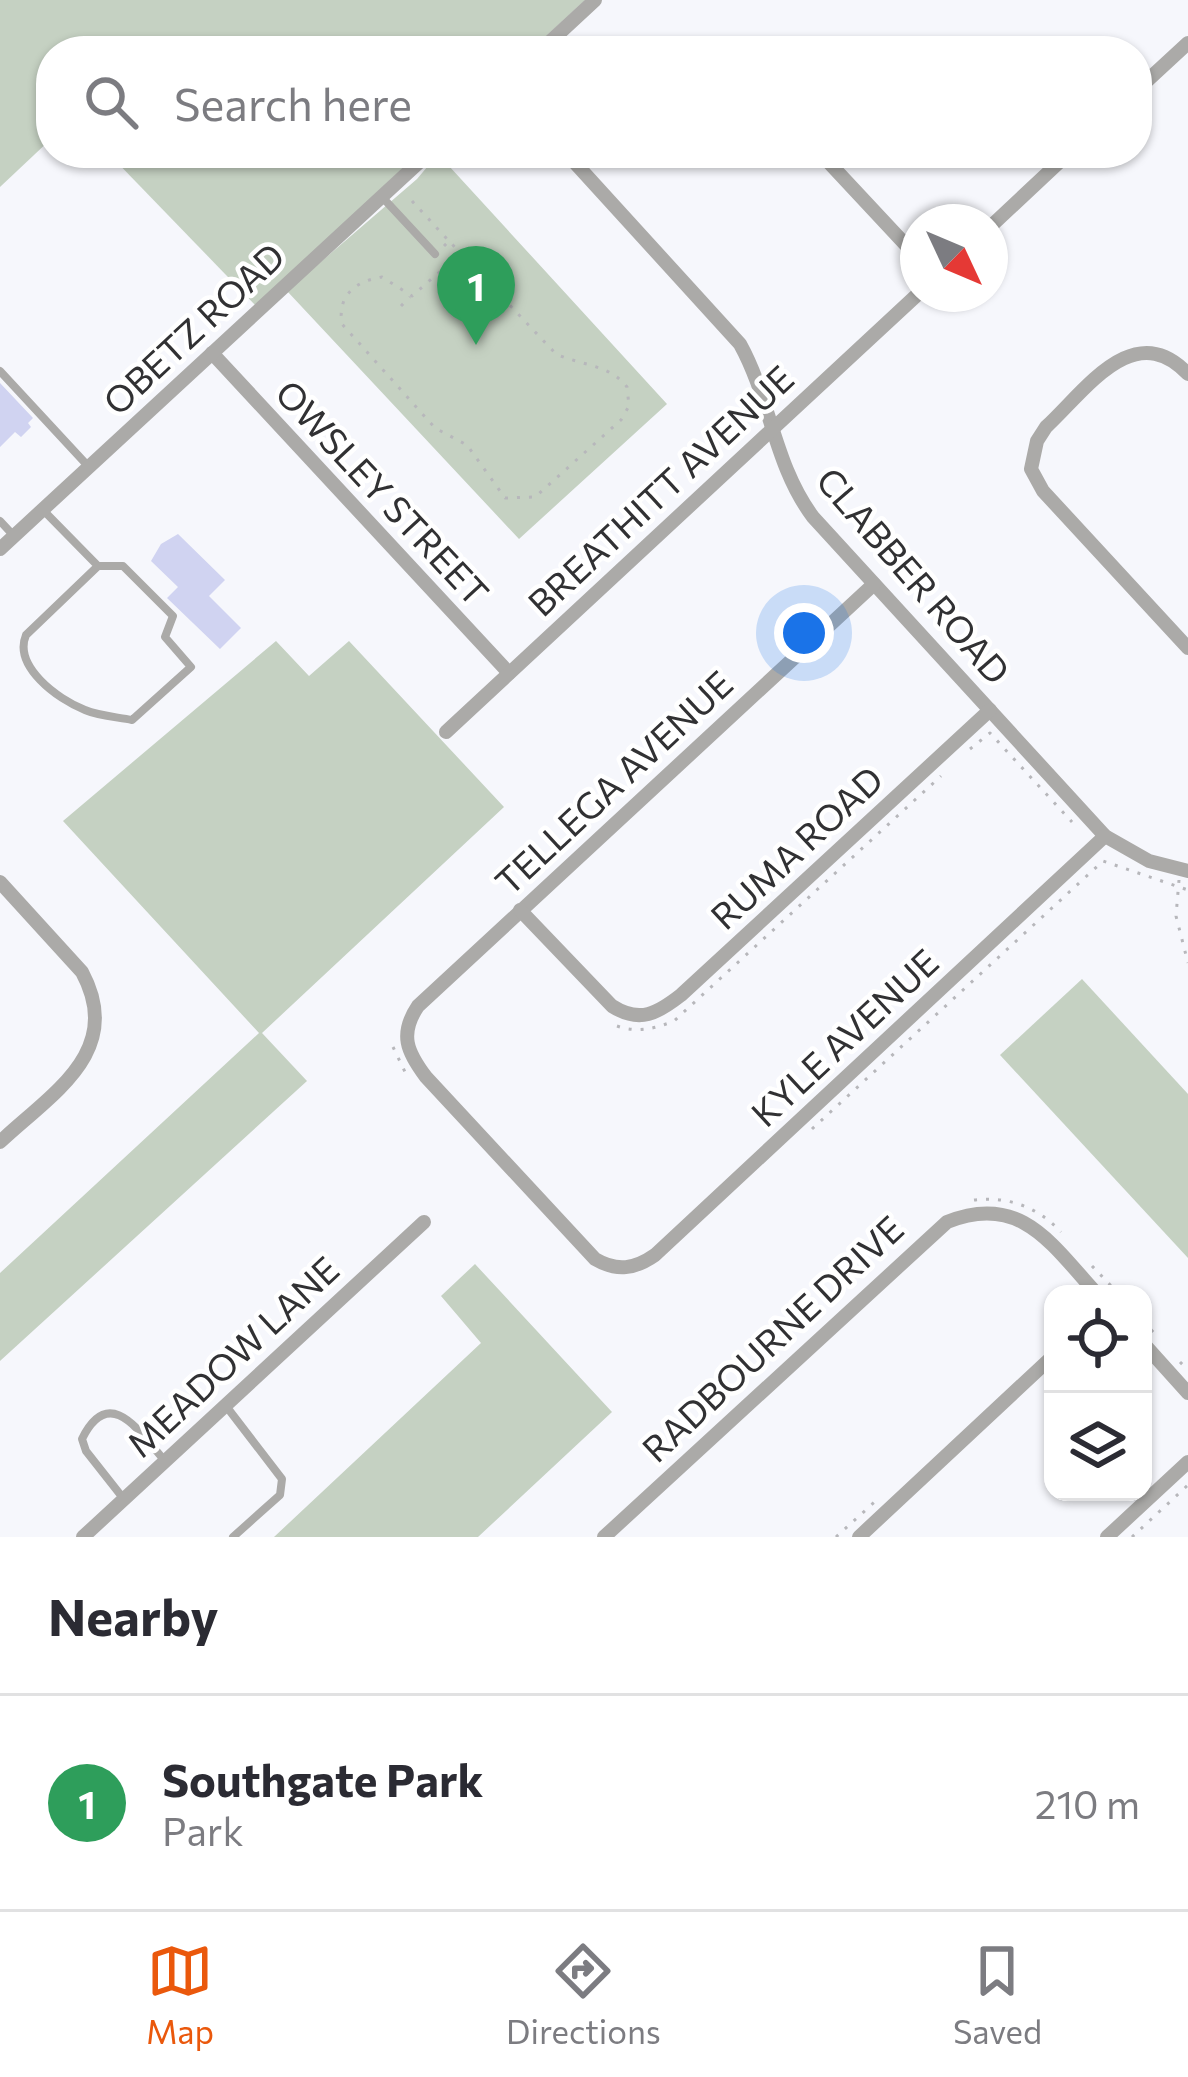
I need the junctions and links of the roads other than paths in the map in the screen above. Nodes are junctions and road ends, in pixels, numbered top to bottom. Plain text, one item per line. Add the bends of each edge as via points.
1 (595, 0) edge
2 (556, 36) edge
3 (1188, 43) edge
4 (1152, 76) edge
5 (413, 168) edge
6 (580, 168) edge
7 (834, 168) edge
8 (1053, 168) edge
9 (382, 196) junction
10 (1008, 210) edge
11 (900, 239) edge
12 (435, 254) road end
13 (900, 311) edge
14 (212, 352) junction
15 (0, 371) edge
16 (1188, 374) edge
17 (772, 429) junction
18 (89, 467) junction
19 (43, 510) junction
20 (0, 521) edge
21 (14, 536) junction
22 (0, 550) edge
23 (98, 566) junction
24 (874, 584) junction
25 (1188, 648) edge
26 (509, 673) junction
27 (990, 710) junction
28 (446, 732) dead end
29 (1106, 836) junction
30 (1184, 870) edge
31 (0, 882) edge
32 (520, 910) junction
33 (399, 1037) joint
34 (0, 1142) edge
35 (424, 1222) dead end
36 (1088, 1285) edge
37 (1152, 1353) edge
38 (1044, 1364) edge
39 (1188, 1393) edge
40 (226, 1406) junction
41 (165, 1461) junction
42 (1188, 1462) edge
43 (124, 1499) junction
44 (83, 1537) edge
45 (233, 1537) edge
46 (604, 1537) edge
47 (859, 1537) edge
48 (1107, 1537) edge

1 - 2 street
3 - 4 street
5 - 9 street, OBETZ ROAD
6 - 17 street, CLABBER ROAD via 740,344
7 - 11 street
8 - 10 street
9 - 12 lane
9 - 14 street, OBETZ ROAD
13 - 17 street, BREATHITT AVENUE
14 - 18 street, OBETZ ROAD
14 - 26 street, OWSLEY STREET
15 - 18 lane
16 - 25 street via 1148,350 1121,358 1046,427 1031,458 1043,491
17 - 24 street, CLABBER ROAD via 799,499
17 - 26 street, BREATHITT AVENUE
18 - 19 street, OBETZ ROAD
19 - 21 street, OBETZ ROAD
19 - 23 lane
20 - 21 lane
21 - 22 street, OBETZ ROAD
23 - 23 lane via 21,648 47,685 85,710 132,720 191,667 165,637 173,616 123,566
24 - 27 street, CLABBER ROAD
24 - 32 street, TELLEGA AVENUE
26 - 28 street, BREATHITT AVENUE
27 - 29 street, CLABBER ROAD
27 - 32 street, RUMA ROAD via 662,1010 638,1017 604,1000
29 - 30 street, CLABBER ROAD
29 - 33 street, KYLE AVENUE via 638,1265 617,1268 589,1253 426,1077
31 - 34 street via 82,972 96,1005 94,1039 76,1071
32 - 33 street, TELLEGA AVENUE via 418,1006
35 - 40 street, MEADOW LANE
36 - 46 street, RADBOURNE DRIVE via 1027,1223 997,1211 962,1216 932,1233
37 - 39 street
38 - 47 street
40 - 41 street, MEADOW LANE
40 - 45 lane via 282,1479 280,1496
41 - 43 street, MEADOW LANE
41 - 43 lane via 129,1418 118,1413 90,1424 86,1451
42 - 48 street
43 - 44 street, MEADOW LANE

